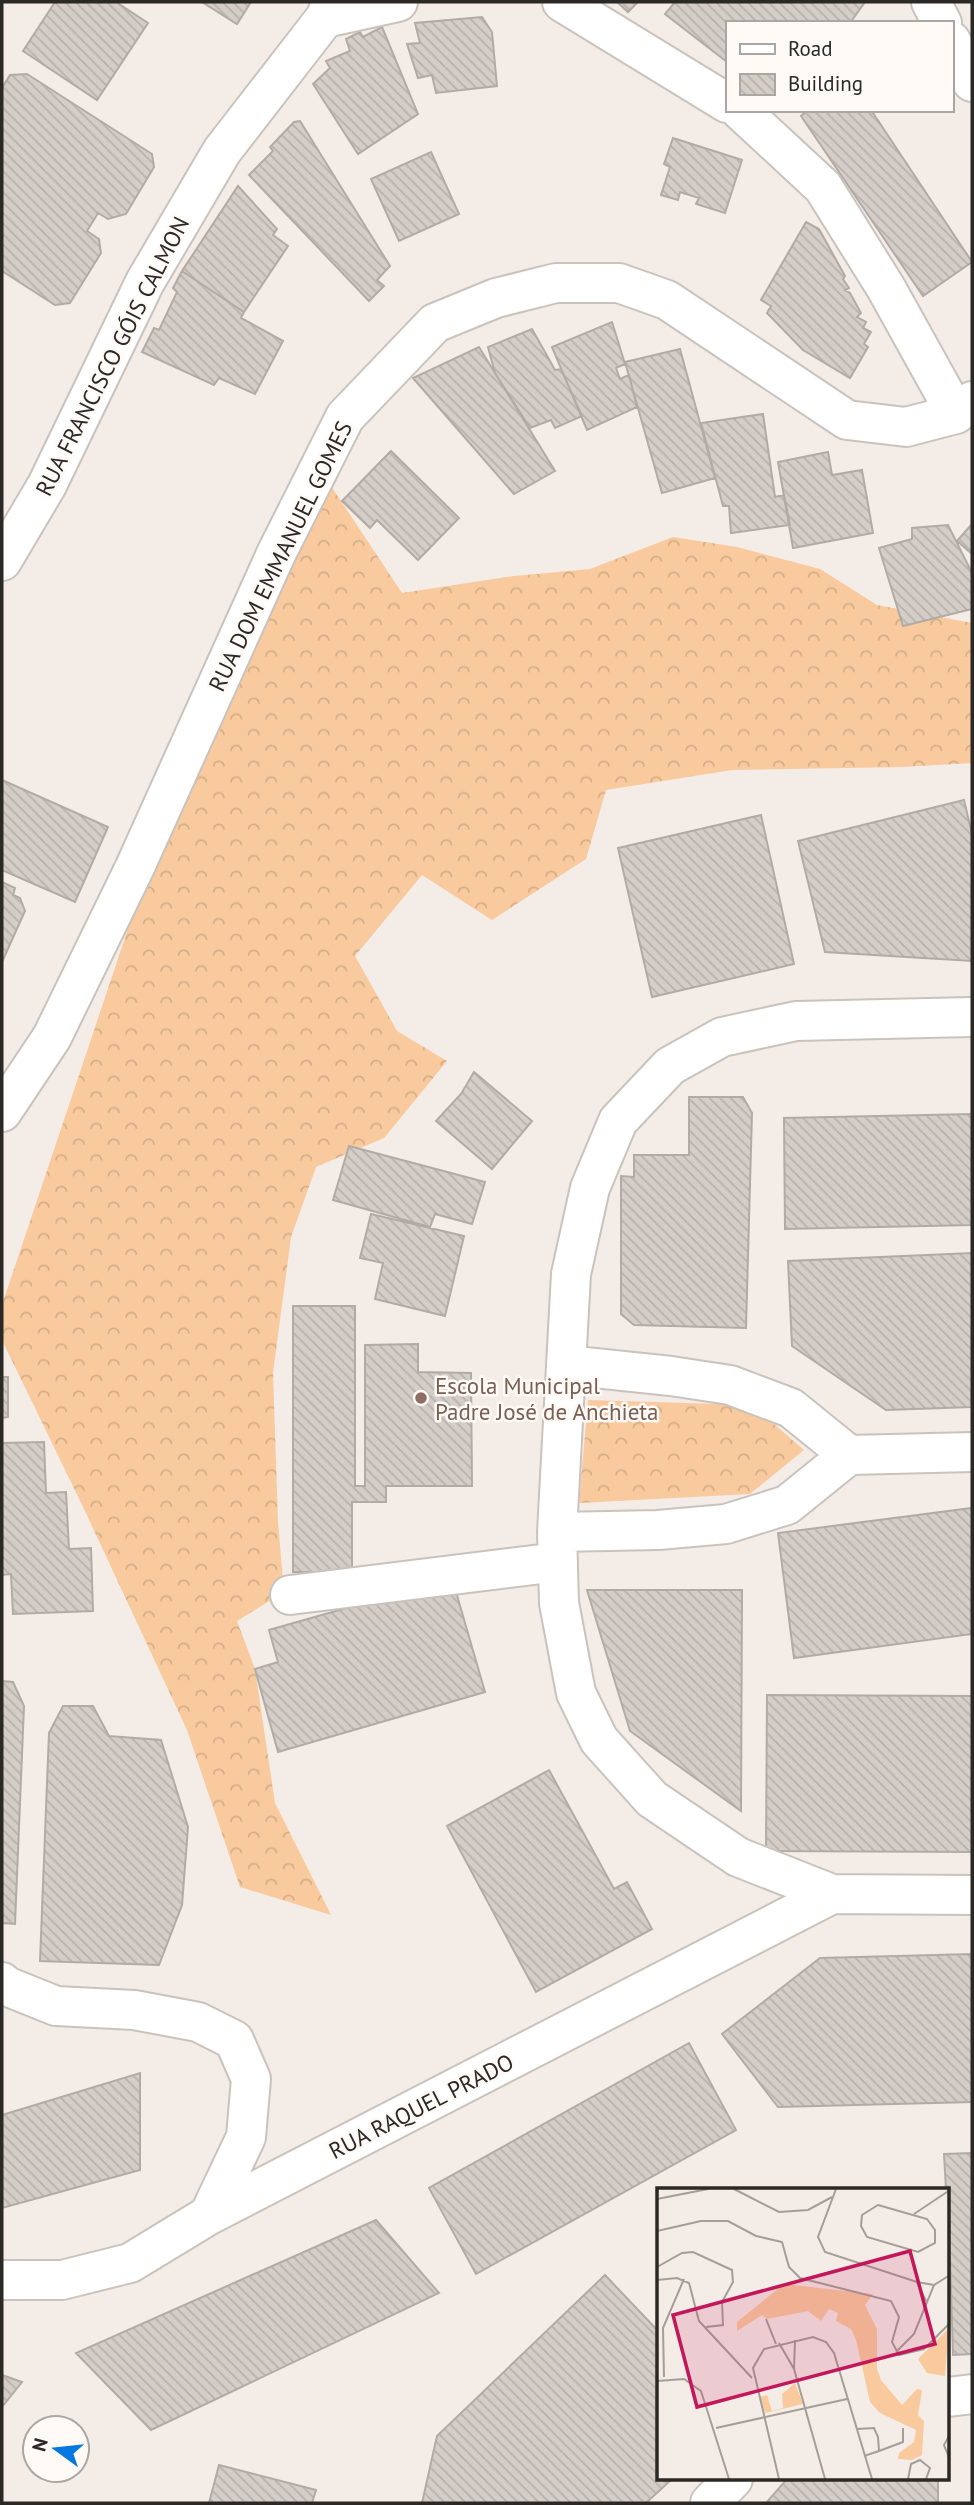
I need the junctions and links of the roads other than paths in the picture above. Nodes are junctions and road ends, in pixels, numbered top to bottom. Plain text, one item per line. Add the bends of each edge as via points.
1 (398, 2) edge
2 (562, 2) edge
3 (931, 2) edge
4 (328, 10) edge
5 (941, 21) edge
6 (953, 45) edge
7 (972, 82) edge
8 (726, 102) edge
9 (742, 112) edge
10 (964, 407) edge
11 (2, 561) edge
12 (972, 1017) edge
13 (2, 1112) edge
14 (566, 1365) junction
15 (972, 1452) edge
16 (849, 1455) junction
17 (558, 1547) junction
18 (290, 1595) dead end
19 (832, 1894) junction
20 (972, 1895) edge
21 (2, 1982) edge
22 (209, 2215) junction
23 (2, 2280) edge
24 (972, 2393) edge
25 (950, 2397) edge
26 (732, 2480) edge
27 (710, 2503) edge

1 - 4 street, RUA FRANCISCO GÓIS CALMON
2 - 8 street
3 - 5 street
4 - 11 street, RUA FRANCISCO GÓIS CALMON via 222,151 145,282 47,485
6 - 7 street
9 - 10 street via 823,187
10 - 13 street, RUA DOM EMMANUEL GOMES via 906,427 847,420 667,300 619,283 556,283 496,298 435,323 345,417 276,554 135,867 52,1037
12 - 14 street via 796,1021 722,1037 670,1066 618,1121 590,1188 570,1274
14 - 16 street via 730,1385 791,1408
14 - 17 street
15 - 16 street
16 - 17 street via 787,1505 726,1524
17 - 18 street
17 - 19 street via 559,1604 576,1693 599,1740 652,1799 737,1857
19 - 20 street
19 - 22 street, RUA RAQUEL PRADO
21 - 22 street via 56,2006 134,2010 198,2022 234,2040 251,2079 246,2137
22 - 23 street, RUA RAQUEL PRADO via 130,2263 62,2280
24 - 25 street
26 - 27 street

